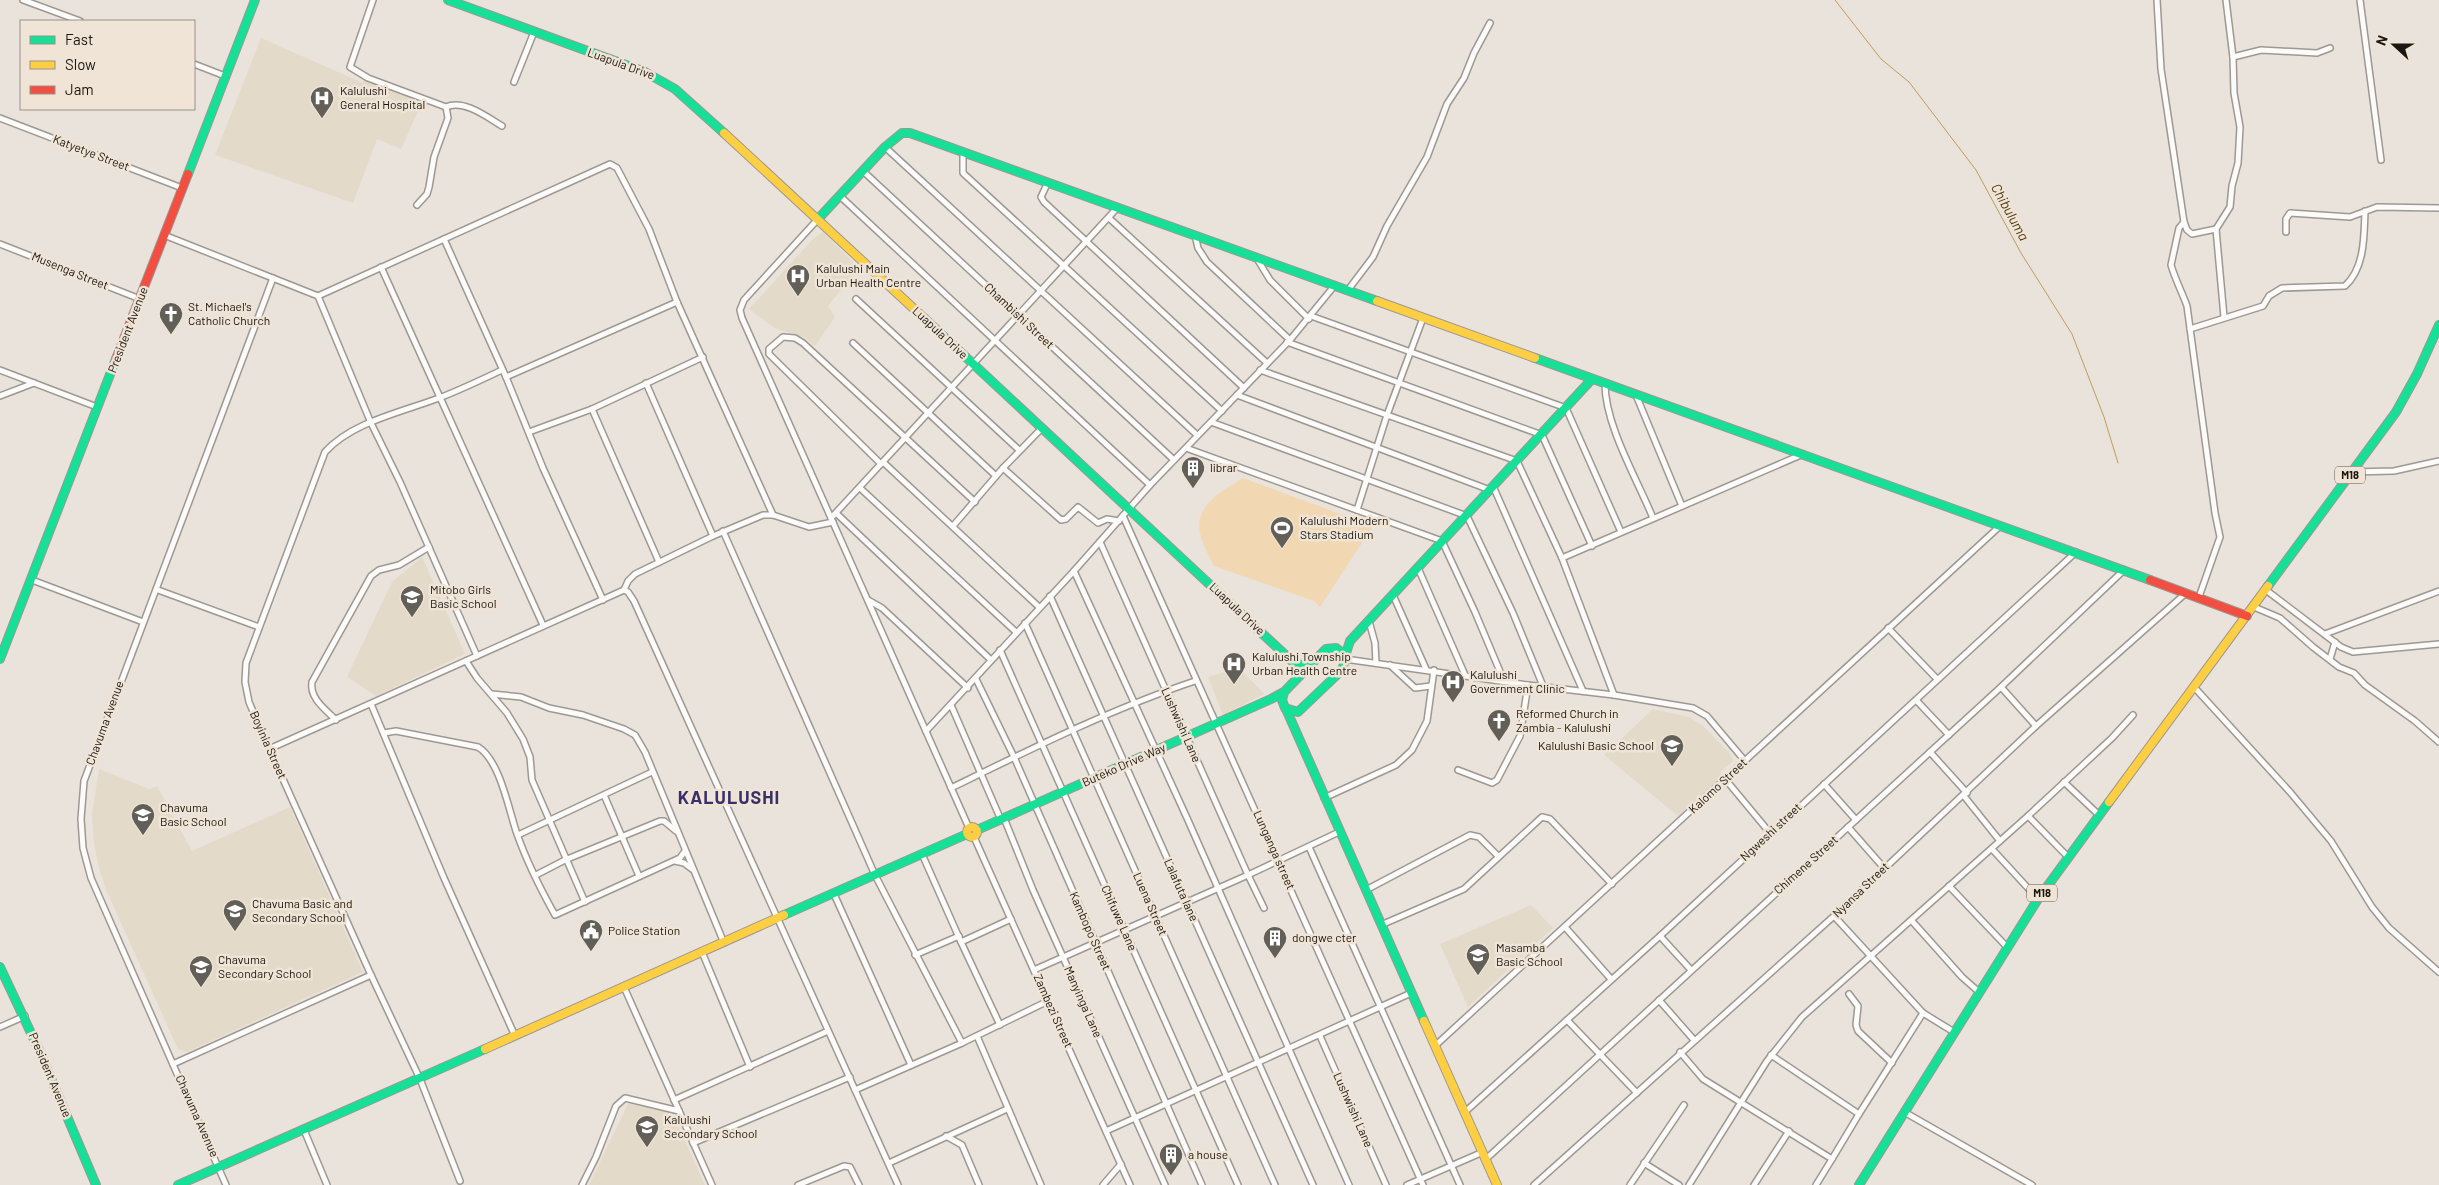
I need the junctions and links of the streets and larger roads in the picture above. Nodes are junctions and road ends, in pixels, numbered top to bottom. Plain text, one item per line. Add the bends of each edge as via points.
1 (23, 0) edge
2 (256, 0) edge
3 (373, 0) edge
4 (448, 0) edge
5 (2157, 0) edge
6 (2226, 0) edge
7 (2360, 0) edge
8 (77, 20) edge
9 (1490, 23) dead end
10 (534, 32) junction
11 (2330, 48) dead end
12 (2233, 57) junction
13 (195, 64) edge
14 (225, 76) junction
15 (514, 82) dead end
16 (446, 107) junction
17 (0, 118) edge
18 (502, 126) dead end
19 (885, 147) junction
20 (963, 152) junction
21 (2381, 160) dead end
22 (863, 171) junction
23 (1048, 182) junction
24 (182, 188) junction
25 (840, 196) junction
26 (417, 205) dead end
27 (1118, 207) junction
28 (2439, 208) edge
29 (2365, 211) junction
30 (1109, 218) junction
31 (818, 219) junction
32 (2184, 222) junction
33 (2216, 229) junction
34 (2286, 232) dead end
35 (164, 235) junction
36 (1195, 235) junction
37 (444, 239) junction
38 (1086, 241) junction
39 (0, 244) edge
40 (1256, 257) junction
41 (1064, 266) junction
42 (381, 267) junction
43 (273, 278) junction
44 (1335, 285) junction
45 (1348, 290) junction
46 (1041, 291) junction
47 (318, 296) junction
48 (140, 299) junction
49 (856, 299) dead end
50 (677, 302) junction
51 (1018, 315) junction
52 (1310, 317) junction
53 (2224, 317) junction
54 (1424, 318) junction
55 (2439, 325) edge
56 (2190, 330) junction
57 (996, 341) junction
58 (1289, 341) junction
59 (853, 343) dead end
60 (757, 351) junction
61 (768, 351) junction
62 (1412, 353) junction
63 (703, 357) junction
64 (1267, 363) junction
65 (973, 364) junction
66 (0, 370) edge
67 (502, 370) junction
68 (1260, 370) junction
69 (506, 377) junction
70 (1592, 379) junction
71 (34, 383) junction
72 (646, 383) junction
73 (1400, 384) junction
74 (1605, 384) junction
75 (951, 386) junction
76 (1244, 388) junction
77 (1237, 394) junction
78 (1636, 395) junction
79 (0, 396) edge
80 (441, 398) junction
81 (98, 406) junction
82 (592, 408) junction
83 (1566, 408) junction
84 (1222, 411) junction
85 (927, 412) junction
86 (1388, 415) junction
87 (1211, 422) junction
88 (371, 423) junction
89 (1042, 428) junction
90 (529, 432) junction
91 (1542, 435) junction
92 (1197, 436) junction
93 (905, 438) junction
94 (1378, 446) junction
95 (1186, 448) junction
96 (1019, 450) junction
97 (1803, 454) junction
98 (1174, 460) junction
99 (1517, 461) junction
100 (2439, 461) edge
101 (882, 463) junction
102 (1003, 468) junction
103 (2352, 472) junction
104 (996, 476) junction
105 (1368, 479) junction
106 (1150, 485) junction
107 (860, 488) junction
108 (1492, 488) junction
109 (975, 502) junction
110 (1682, 506) junction
111 (1130, 509) junction
112 (1356, 510) junction
113 (836, 513) junction
114 (773, 515) junction
115 (1467, 516) junction
116 (1653, 518) junction
117 (1121, 519) junction
118 (832, 520) junction
119 (953, 526) junction
120 (2000, 526) junction
121 (723, 531) junction
122 (1621, 532) junction
123 (713, 536) junction
124 (1442, 541) junction
125 (1100, 542) junction
126 (1592, 546) junction
127 (429, 547) junction
128 (2076, 552) junction
129 (1562, 558) junction
130 (658, 562) junction
131 (1418, 568) junction
132 (2124, 570) junction
133 (1074, 571) junction
134 (32, 580) junction
135 (158, 590) junction
136 (624, 590) junction
137 (2266, 590) junction
138 (2439, 591) edge
139 (2186, 592) junction
140 (1393, 595) junction
141 (1050, 596) junction
142 (2199, 597) junction
143 (603, 600) junction
144 (868, 600) junction
145 (2254, 607) junction
146 (1039, 608) junction
147 (2247, 616) junction
148 (1369, 621) junction
149 (143, 622) junction
150 (1025, 623) junction
151 (259, 626) junction
152 (543, 626) junction
153 (1888, 628) junction
154 (1016, 632) junction
155 (2326, 634) junction
156 (1350, 641) junction
157 (2336, 642) junction
158 (2439, 644) edge
159 (1334, 647) junction
160 (2, 648) edge
161 (1000, 650) junction
162 (477, 656) junction
163 (1345, 657) junction
164 (0, 659) edge
165 (2330, 659) junction
166 (991, 660) junction
167 (466, 661) junction
168 (1376, 663) junction
169 (1295, 664) junction
170 (1390, 665) junction
171 (1309, 666) junction
172 (1426, 669) junction
173 (1434, 670) junction
174 (1466, 675) junction
175 (1297, 678) junction
176 (976, 679) junction
177 (1937, 679) junction
178 (1195, 681) junction
179 (1504, 681) junction
180 (1528, 685) junction
181 (1432, 686) junction
182 (1543, 686) junction
183 (2001, 686) junction
184 (2194, 687) junction
185 (968, 688) junction
186 (1166, 691) junction
187 (1583, 691) junction
188 (1284, 692) junction
189 (492, 694) junction
190 (1614, 695) junction
191 (1271, 700) junction
192 (1916, 700) junction
193 (371, 704) junction
194 (951, 705) junction
195 (1136, 705) junction
196 (1284, 706) junction
197 (1298, 712) junction
198 (2133, 715) dead end
199 (1104, 717) junction
200 (336, 720) junction
201 (1218, 724) junction
202 (2036, 726) junction
203 (1294, 728) junction
204 (1074, 730) junction
205 (926, 731) junction
206 (384, 733) junction
207 (1949, 735) junction
208 (1186, 737) junction
209 (2439, 742) edge
210 (1043, 744) junction
211 (269, 748) junction
212 (1156, 750) junction
213 (1930, 752) junction
214 (1014, 758) junction
215 (1745, 761) junction
216 (1125, 764) junction
217 (1458, 770) dead end
218 (652, 772) junction
219 (981, 774) junction
220 (1095, 777) junction
221 (1726, 780) junction
222 (2064, 782) junction
223 (1824, 784) junction
224 (952, 788) junction
225 (1064, 792) junction
226 (604, 795) junction
227 (1965, 795) junction
228 (1324, 798) junction
229 (1034, 805) junction
230 (2099, 815) junction
231 (2028, 816) junction
232 (1002, 819) junction
233 (548, 820) junction
234 (1856, 820) junction
235 (1848, 827) junction
236 (677, 832) junction
237 (972, 832) junction
238 (1339, 832) junction
239 (1770, 833) junction
240 (518, 835) junction
241 (622, 837) junction
242 (2000, 841) junction
243 (1308, 847) junction
244 (1992, 849) junction
245 (685, 851) junction
246 (922, 854) junction
247 (1498, 856) junction
248 (2068, 858) junction
249 (566, 860) junction
250 (675, 861) junction
251 (1278, 861) junction
252 (1884, 868) junction
253 (694, 871) junction
254 (536, 875) junction
255 (875, 875) junction
256 (1248, 875) junction
257 (639, 876) junction
258 (1612, 884) junction
259 (1949, 886) junction
260 (1218, 888) junction
261 (1366, 890) junction
262 (834, 894) junction
263 (2038, 899) junction
264 (1186, 901) junction
265 (585, 902) junction
266 (1264, 908) dead end
267 (1155, 915) junction
268 (1834, 916) junction
269 (778, 918) junction
270 (1011, 919) junction
271 (1912, 921) junction
272 (1381, 925) junction
273 (1566, 927) junction
274 (1124, 929) junction
275 (1660, 936) junction
276 (960, 939) junction
277 (1095, 942) junction
278 (724, 943) junction
279 (2007, 947) junction
280 (702, 952) junction
281 (915, 955) junction
282 (1063, 956) junction
283 (1870, 956) junction
284 (0, 967) edge
285 (1034, 970) junction
286 (1691, 970) junction
287 (2439, 972) edge
288 (371, 975) junction
289 (1611, 979) junction
290 (624, 987) junction
291 (1979, 992) junction
292 (1412, 993) junction
293 (1849, 994) dead end
294 (1659, 1000) junction
295 (1048, 1001) junction
296 (1381, 1007) junction
297 (1924, 1013) junction
298 (25, 1016) junction
299 (1567, 1020) junction
300 (1350, 1021) junction
301 (1000, 1025) junction
302 (0, 1027) edge
303 (828, 1031) junction
304 (1954, 1032) junction
305 (515, 1036) junction
306 (977, 1036) junction
307 (1320, 1036) junction
308 (1694, 1040) junction
309 (962, 1043) junction
310 (1436, 1045) junction
311 (1288, 1049) junction
312 (1680, 1052) junction
313 (1599, 1055) junction
314 (1771, 1055) junction
315 (1256, 1062) junction
316 (1892, 1063) junction
317 (173, 1064) junction
318 (911, 1065) junction
319 (750, 1067) junction
320 (1227, 1076) junction
321 (850, 1077) junction
322 (420, 1079) junction
323 (1196, 1089) junction
324 (855, 1090) junction
325 (1637, 1093) junction
326 (674, 1100) junction
327 (1165, 1103) junction
328 (1742, 1103) junction
329 (1684, 1105) dead end
330 (1007, 1109) junction
331 (679, 1111) junction
332 (1465, 1112) junction
333 (1906, 1113) junction
334 (1859, 1114) junction
335 (1134, 1116) junction
336 (304, 1130) junction
337 (1106, 1131) junction
338 (1789, 1131) junction
339 (946, 1136) junction
340 (694, 1143) junction
341 (1484, 1155) junction
342 (1832, 1159) junction
343 (889, 1162) junction
344 (1644, 1163) junction
345 (1121, 1164) junction
346 (1451, 1166) junction
347 (220, 1167) junction
348 (460, 1181) dead end
349 (1422, 1182) edge
350 (96, 1185) edge
351 (178, 1185) edge
352 (226, 1185) edge
353 (327, 1185) edge
354 (582, 1185) edge
355 (712, 1185) edge
356 (798, 1185) edge
357 (859, 1185) edge
358 (898, 1185) edge
359 (979, 1185) edge
360 (1042, 1185) edge
361 (1103, 1185) edge
362 (1130, 1185) edge
363 (1165, 1185) edge
364 (1202, 1185) edge
365 (1238, 1185) edge
366 (1274, 1185) edge
367 (1312, 1185) edge
368 (1350, 1185) edge
369 (1386, 1185) edge
370 (1407, 1185) edge
371 (1460, 1185) edge
372 (1497, 1185) edge
373 (1534, 1185) edge
374 (1630, 1185) edge
375 (1679, 1185) edge
376 (1689, 1185) edge
377 (1754, 1185) edge
378 (1816, 1185) edge
379 (1859, 1185) edge
380 (2032, 1185) edge

1 - 8 street
2 - 14 street, President Avenue
3 - 16 street via 350,67 368,78
4 - 10 street, Luapula Drive
5 - 32 street via 2161,69
6 - 12 street
7 - 21 street
9 - 45 street via 1464,78 1447,104 1427,157 1373,257
10 - 15 street
10 - 31 street, Luapula Drive via 658,78 689,100
11 - 12 street via 2317,52 2261,50
12 - 33 street via 2234,93 2240,127 2238,163 2229,210
13 - 14 street
14 - 24 street, President Avenue
16 - 18 street via 455,105 473,109
16 - 26 street via 448,118 434,157 427,194
17 - 24 street, Katyetye Street
19 - 20 street via 902,133 910,133
19 - 22 street
19 - 46 street
20 - 23 street
20 - 41 street via 963,173
22 - 25 street
22 - 51 street, Chambishi Street
23 - 27 street
23 - 38 street via 1042,200
24 - 35 street, President Avenue
25 - 31 street
25 - 57 street
27 - 30 street
27 - 36 street
28 - 29 street via 2377,207
29 - 34 street via 2350,217 2290,213 2286,219
29 - 53 street via 2362,253 2352,280 2345,286 2282,288 2269,296 2263,306
30 - 38 street
30 - 64 street
31 - 60 street, Zambezi Street via 742,304 742,318
31 - 65 street, Luapula Drive
32 - 33 street via 2192,234
32 - 56 street via 2171,264 2187,306
33 - 53 street
35 - 43 street
35 - 48 street, President Avenue
36 - 40 street
36 - 58 street via 1198,248 1207,262
37 - 42 street
37 - 50 street via 610,164 617,168 649,229
37 - 67 street
38 - 41 street
38 - 76 street
39 - 48 street, Musenga Street
40 - 44 street
40 - 52 street via 1270,280
41 - 46 street
41 - 84 street
42 - 47 street
42 - 80 street
43 - 47 street
43 - 135 street, Chavuma Avenue
44 - 45 street
44 - 52 street
45 - 54 street
46 - 51 street
46 - 92 street
47 - 88 street
48 - 81 street, President Avenue
49 - 75 street
50 - 63 street
50 - 69 street
51 - 57 street
51 - 98 street, Chambishi Street
52 - 58 street
52 - 62 street
53 - 56 street
54 - 62 street
54 - 70 street
55 - 103 street, M18 via 2418,374 2396,412
56 - 142 street via 2220,536
57 - 65 street
57 - 106 street
58 - 64 street
58 - 73 street
59 - 85 street
60 - 61 street
60 - 118 street, Zambezi Street
61 - 93 street via 783,336 799,340
61 - 101 street
62 - 73 street
62 - 83 street
63 - 72 street
63 - 114 street
64 - 68 street
65 - 75 street
65 - 89 street, Luapula Drive
66 - 71 street
66 - 81 street
67 - 69 street
67 - 80 street, Boyinia Street
68 - 76 street
68 - 86 street
69 - 90 street
70 - 74 street
70 - 83 street
71 - 79 street
71 - 81 street
72 - 82 street
72 - 123 street
73 - 86 street
73 - 91 street
74 - 78 street
74 - 116 street via 1610,418
75 - 85 street
75 - 96 street
76 - 77 street
77 - 84 street
77 - 94 street
78 - 97 street
78 - 110 street
80 - 88 street, Boyinia Street
80 - 152 street
81 - 134 street, President Avenue
82 - 90 street
82 - 130 street
83 - 91 street
83 - 122 street
84 - 87 street
85 - 93 street
85 - 104 street
86 - 94 street
86 - 99 street
87 - 92 street
87 - 105 street
88 - 127 street
88 - 151 street, Boyinia Street via 335,441 325,452
89 - 96 street
89 - 111 street, Luapula Drive
90 - 143 street
91 - 99 street
91 - 126 street
92 - 95 street
93 - 101 street
93 - 109 street
94 - 105 street
94 - 108 street
95 - 98 street
95 - 112 street
96 - 102 street
97 - 110 street
97 - 120 street
98 - 106 street
99 - 108 street
99 - 129 street
100 - 103 street via 2401,470
101 - 107 street
101 - 119 street
102 - 104 street
102 - 117 street via 1062,520 1078,507 1098,523
103 - 137 street, M18
104 - 109 street
105 - 112 street
105 - 115 street
106 - 111 street
107 - 113 street
107 - 154 street
108 - 115 street
108 - 187 street
109 - 119 street
110 - 116 street
111 - 117 street
111 - 169 street, Luapula Drive
112 - 124 street
113 - 118 street
113 - 166 street
114 - 118 street via 809,527
114 - 121 street via 763,515
115 - 124 street
115 - 182 street
116 - 122 street
117 - 125 street
117 - 178 street, Lunganga street
118 - 144 street, Zambezi Street
119 - 146 street
120 - 128 street
120 - 153 street, Kalomo Street
121 - 123 street
121 - 255 street
122 - 126 street
123 - 130 street
124 - 131 street
124 - 179 street
125 - 133 street
125 - 186 street, Lushwishi Lane
126 - 129 street
127 - 162 street
127 - 200 street via 399,565 379,570 371,576 312,682 314,696
128 - 132 street
128 - 177 street, Ngweshi street
129 - 190 street
130 - 136 street via 630,577
131 - 140 street
131 - 174 street
132 - 139 street
132 - 183 street, Chimene Street
133 - 141 street
133 - 195 street
134 - 149 street
134 - 160 street, President Avenue
135 - 149 street, Chavuma Avenue
135 - 151 street
136 - 143 street
136 - 269 street via 634,601
137 - 145 street, M18
137 - 155 street
138 - 155 street
139 - 142 street
139 - 202 street, Nyansa Street
140 - 148 street
140 - 172 street
141 - 146 street
141 - 199 street, Lalafuta lane
142 - 147 street
143 - 152 street
144 - 185 street via 882,608
144 - 205 street, Zambezi Street
145 - 147 street, M18
145 - 165 street via 2280,618
146 - 150 street
147 - 184 street, M18
148 - 156 street
148 - 168 street
149 - 317 street, Chavuma Avenue via 84,781 81,819 83,848 91,878
150 - 154 street
150 - 204 street, Luena Street
151 - 211 street, Boyinia Street via 246,663 245,682 249,702
152 - 162 street
153 - 177 street
153 - 215 street, Kalomo Street
154 - 161 street
155 - 157 street
156 - 159 street, Buteko Drive Way
156 - 163 street
157 - 158 street via 2353,652
157 - 165 street
159 - 163 street
159 - 171 street, Buteko Drive Way via 1326,649
160 - 164 street, President Avenue
161 - 166 street
161 - 210 street, Chifuwe Lane
162 - 167 street
163 - 168 street
163 - 197 street via 1342,670
165 - 209 street via 2354,673
166 - 176 street
167 - 189 street
167 - 193 street
168 - 170 street
169 - 171 street
169 - 175 street
170 - 172 street
170 - 181 street via 1415,688
171 - 175 street, Buteko Drive Way
172 - 173 street
173 - 174 street
173 - 181 street
174 - 179 street
175 - 188 street, Buteko Drive Way
176 - 185 street
176 - 214 street, Kambopo Street
177 - 192 street, Ngweshi street
178 - 186 street
178 - 201 street, Lunganga street
179 - 180 street
180 - 182 street
180 - 217 street via 1520,736 1497,780 1492,783
181 - 228 street via 1424,728 1412,750 1387,770
182 - 187 street
183 - 202 street
183 - 207 street, Chimene Street
184 - 230 street, M18
184 - 287 street via 2331,841 2389,928
185 - 194 street
186 - 195 street
186 - 208 street, Lushwishi Lane
187 - 190 street
188 - 191 street, Buteko Drive Way
188 - 196 street
189 - 218 street via 520,697 630,732 645,752
189 - 233 street via 516,726 526,747 532,780
190 - 215 street via 1693,708 1707,716
191 - 196 street
191 - 201 street, Buteko Drive Way
192 - 207 street
192 - 223 street, Ngweshi street
193 - 200 street
193 - 206 street
194 - 205 street
194 - 219 street, Manyinga Lane
195 - 199 street
195 - 212 street
196 - 197 street
196 - 203 street
197 - 203 street
198 - 222 street
199 - 204 street
199 - 216 street, Lalafuta lane
200 - 211 street
201 - 208 street, Buteko Drive Way
201 - 251 street, Lunganga street
202 - 227 street, Nyansa Street
203 - 228 street
204 - 210 street
204 - 220 street, Luena Street
205 - 224 street, Zambezi Street
206 - 240 street via 396,731 483,750 496,773
206 - 305 street
207 - 213 street, Chimene Street
208 - 212 street, Buteko Drive Way
208 - 256 street, Lushwishi Lane
210 - 214 street
210 - 225 street, Chifuwe Lane
211 - 288 street, Boyinia Street
212 - 216 street, Buteko Drive Way
212 - 260 street
213 - 227 street
213 - 234 street, Chimene Street
214 - 219 street
214 - 229 street, Kambopo Street
215 - 221 street, Kalomo Street
216 - 220 street, Buteko Drive Way
216 - 264 street, Lalafuta lane
218 - 226 street
218 - 236 street
219 - 224 street
219 - 232 street, Manyinga Lane
220 - 225 street, Buteko Drive Way
220 - 267 street, Luena Street
221 - 239 street
221 - 258 street, Kalomo Street
222 - 230 street
222 - 231 street
223 - 234 street
223 - 239 street, Ngweshi street
224 - 237 street, Zambezi Street
225 - 229 street, Buteko Drive Way
225 - 274 street, Chifuwe Lane
226 - 233 street
226 - 241 street
227 - 242 street
227 - 252 street, Nyansa Street
228 - 238 street
229 - 232 street, Buteko Drive Way
229 - 277 street, Kambopo Street
230 - 248 street, M18
231 - 242 street
231 - 248 street
232 - 237 street, Buteko Drive Way
232 - 282 street, Manyinga Lane
233 - 240 street
233 - 249 street
234 - 235 street, Chimene Street
235 - 252 street
235 - 286 street, Chimene Street
236 - 241 street via 662,821
236 - 245 street
237 - 246 street, Buteko Drive Way
237 - 270 street, Zambezi Street
238 - 243 street
238 - 261 street
239 - 275 street, Ngweshi street
240 - 254 street
241 - 249 street
241 - 257 street
242 - 244 street
243 - 251 street
243 - 296 street
244 - 259 street
244 - 263 street
245 - 250 street
245 - 253 street
246 - 255 street, Buteko Drive Way
246 - 276 street
247 - 258 street via 1542,817 1546,817
247 - 261 street via 1479,837 1470,835
247 - 272 street via 1464,889
248 - 263 street, M18
249 - 254 street
249 - 265 street
250 - 253 street
250 - 257 street
251 - 256 street
251 - 300 street, Lunganga street
252 - 268 street, Nyansa Street
253 - 278 street
254 - 265 street via 555,915
255 - 262 street, Buteko Drive Way
255 - 281 street
256 - 260 street
256 - 266 street, Lushwishi Lane
257 - 265 street
258 - 273 street, Kalomo Street
259 - 271 street
259 - 279 street
260 - 264 street
260 - 311 street
261 - 272 street
262 - 269 street, Buteko Drive Way
262 - 318 street
263 - 279 street, M18
264 - 267 street
264 - 315 street, Lalafuta lane
267 - 274 street
267 - 320 street, Luena Street
268 - 283 street
268 - 308 street, Nyansa Street
269 - 278 street, Buteko Drive Way
269 - 303 street
270 - 276 street
270 - 285 street, Zambezi Street
271 - 283 street
271 - 291 street via 1962,978
272 - 292 street
273 - 289 street
273 - 310 street, Kalomo Street
274 - 277 street
274 - 323 street, Chifuwe Lane
275 - 286 street
275 - 289 street, Ngweshi street
276 - 281 street
276 - 301 street
277 - 282 street
277 - 327 street, Kambopo Street
278 - 280 street, Buteko Drive Way
279 - 291 street, M18
280 - 290 street, Buteko Drive Way
280 - 319 street
281 - 309 street
282 - 285 street
282 - 335 street, Manyinga Lane
283 - 297 street
283 - 314 street via 1802,1016
284 - 298 street, President Avenue
285 - 295 street, Zambezi Street
286 - 294 street, Chimene Street
288 - 317 street
288 - 322 street, Boyinia Street
289 - 299 street, Ngweshi street
290 - 305 street, Buteko Drive Way
290 - 326 street
291 - 304 street, M18
292 - 296 street
292 - 310 street
293 - 316 street via 1858,1006 1858,1031
294 - 308 street
294 - 313 street, Chimene Street
295 - 301 street
295 - 337 street, Zambezi Street
296 - 300 street
296 - 346 street
297 - 304 street
297 - 316 street
298 - 302 street
298 - 350 street, President Avenue
299 - 313 street
299 - 332 street, Ngweshi street
300 - 307 street
300 - 349 street, Lunganga street
301 - 306 street
303 - 319 street
303 - 321 street
304 - 333 street, M18
305 - 322 street, Buteko Drive Way
306 - 309 street
306 - 330 street
307 - 311 street
307 - 369 street, Lushwishi Lane
308 - 312 street, Nyansa Street
309 - 318 street
310 - 332 street
311 - 315 street
311 - 368 street
312 - 325 street, Nyansa Street
312 - 328 street via 1704,1078
313 - 325 street
313 - 341 street, Chimene Street
314 - 328 street
314 - 334 street
315 - 320 street
315 - 367 street, Lalafuta lane
316 - 334 street
317 - 347 street, Chavuma Avenue
318 - 324 street
319 - 326 street
320 - 323 street
320 - 366 street, Luena Street
321 - 324 street
321 - 340 street
322 - 336 street, Buteko Drive Way
322 - 348 street, Boyinia Street
323 - 327 street
323 - 365 street, Chifuwe Lane
324 - 343 street
325 - 373 street, Nyansa Street
326 - 331 street
327 - 335 street
327 - 364 street, Kambopo Street
328 - 338 street
328 - 376 street
329 - 344 street
330 - 339 street
330 - 360 street
331 - 340 street
331 - 354 street via 621,1099
332 - 341 street
333 - 379 street, M18
333 - 380 street
334 - 342 street
335 - 337 street
335 - 363 street, Manyinga Lane
336 - 347 street, Buteko Drive Way
336 - 353 street
337 - 345 street, Zambezi Street
338 - 342 street
338 - 377 street
339 - 343 street
339 - 359 street via 962,1145
340 - 355 street
341 - 346 street
341 - 372 street
342 - 378 street
343 - 358 street
344 - 374 street
344 - 375 street
345 - 361 street
345 - 362 street, Zambezi Street
346 - 349 street
346 - 371 street
347 - 351 street, Buteko Drive Way
347 - 352 street, Chavuma Avenue
349 - 370 street
356 - 357 street via 844,1166 850,1167

